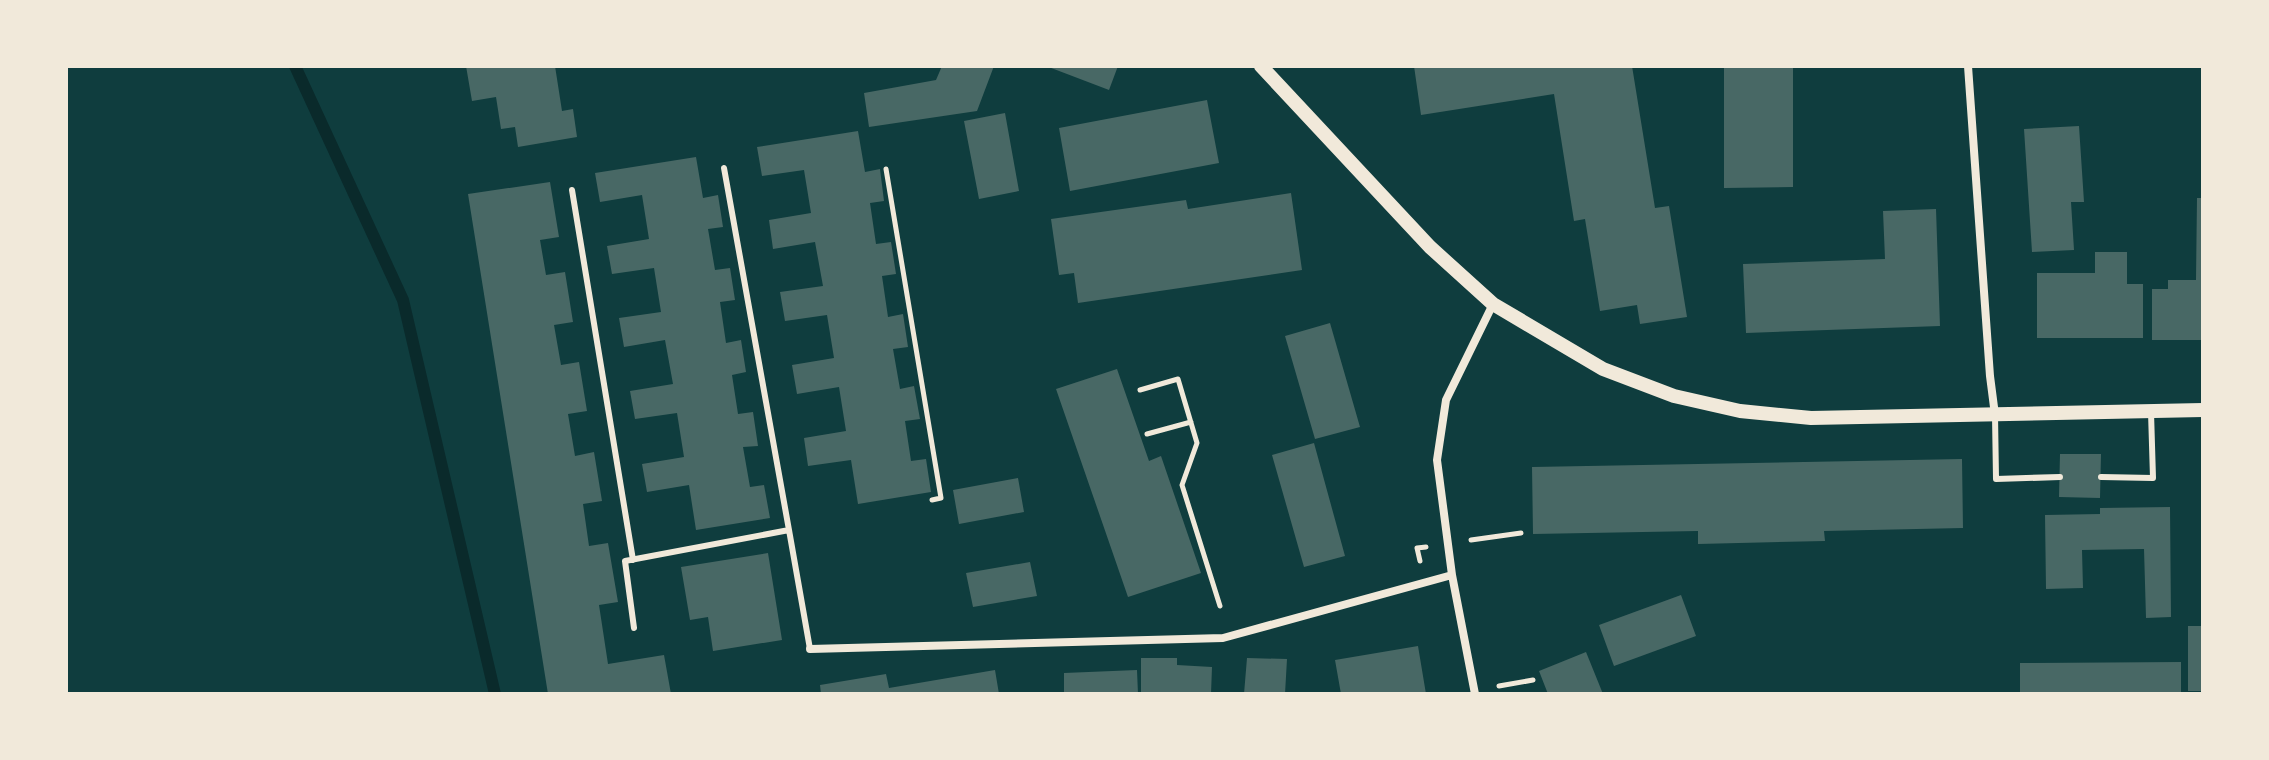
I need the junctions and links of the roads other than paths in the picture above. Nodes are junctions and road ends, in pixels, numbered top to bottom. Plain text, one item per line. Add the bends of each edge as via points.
1 (1261, 66) edge
2 (1968, 66) edge
3 (724, 168) dead end
4 (572, 190) dead end
5 (1493, 304) junction
6 (2203, 410) edge
7 (2151, 412) junction
8 (1995, 415) junction
9 (2060, 477) dead end
10 (2101, 477) dead end
11 (789, 530) junction
12 (633, 560) junction
13 (1452, 575) junction
14 (634, 628) dead end
15 (810, 649) joint
16 (1475, 694) edge

1 - 5 street via 1430,247
2 - 8 street
3 - 11 lane
4 - 12 lane
5 - 8 street via 1603,369 1674,396 1740,411 1850,419
5 - 13 street via 1446,400 1437,460
6 - 7 street
7 - 8 street
7 - 10 lane via 2153,478
8 - 9 lane via 1996,479
11 - 12 lane
11 - 15 lane
12 - 14 lane via 625,561
13 - 15 street via 1223,638
13 - 16 street

